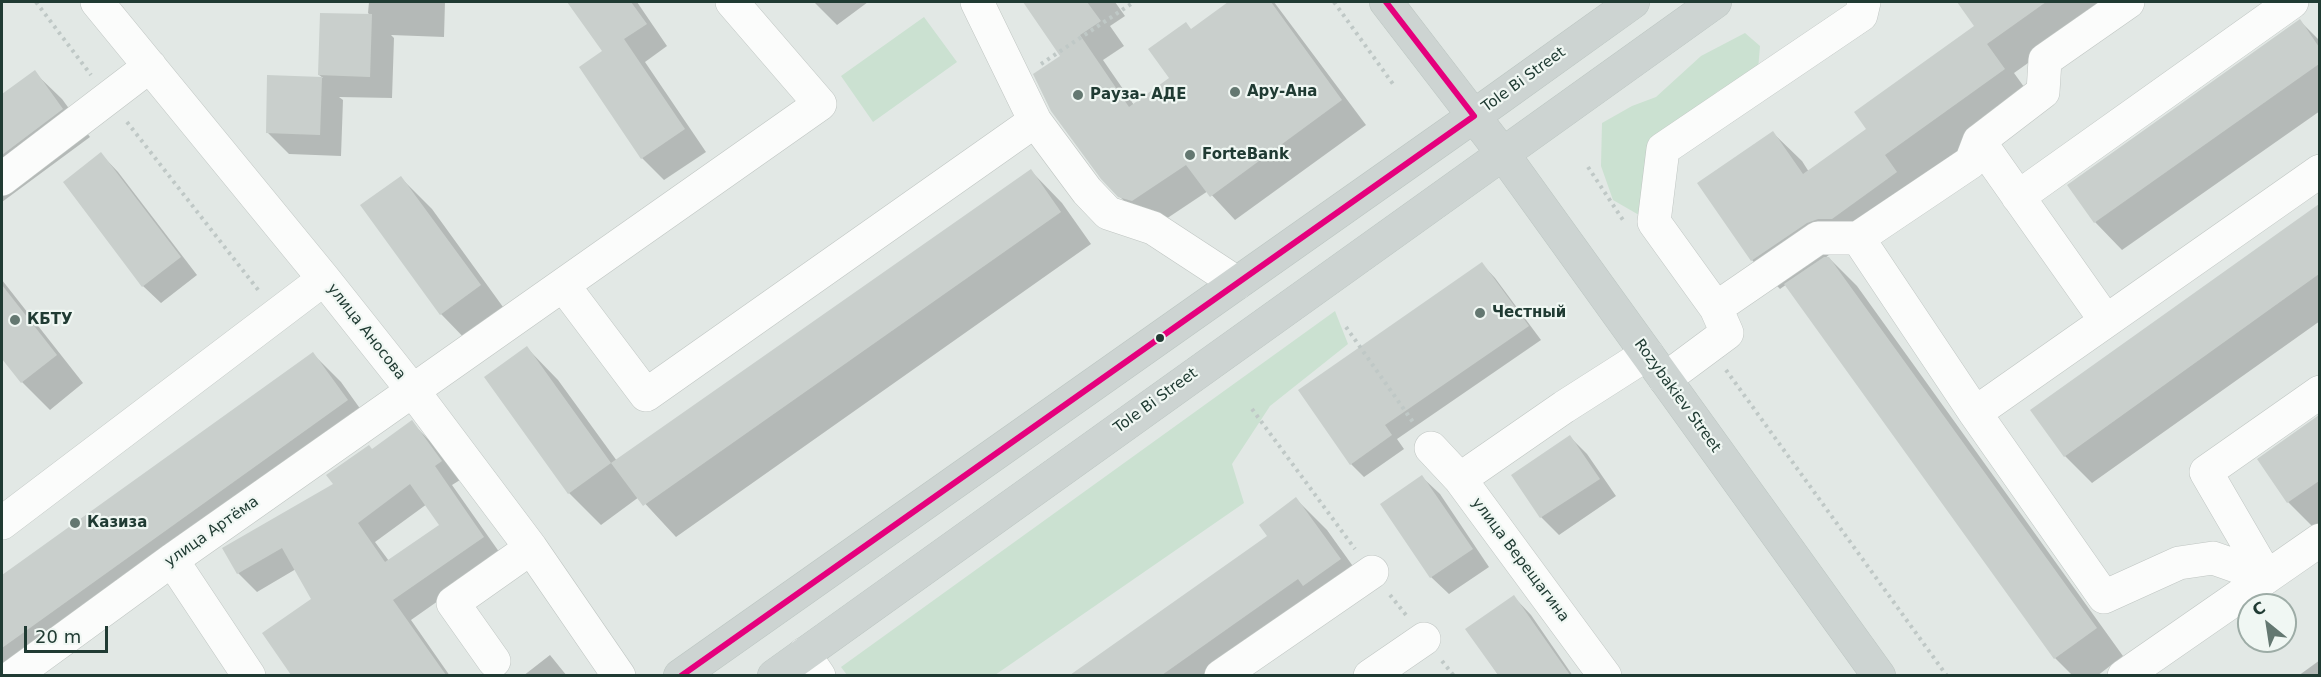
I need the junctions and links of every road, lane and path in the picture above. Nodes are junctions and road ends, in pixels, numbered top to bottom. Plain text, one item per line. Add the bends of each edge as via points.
1 (36, 2) edge
2 (97, 2) edge
3 (977, 2) edge
4 (1134, 2) edge
5 (1334, 2) edge
6 (1387, 2) edge
7 (1633, 2) edge
8 (1714, 2) edge
9 (1864, 2) edge
10 (2128, 2) edge
11 (2292, 2) edge
12 (742, 5) edge
13 (150, 66) junction
14 (1016, 81) junction
15 (1393, 84) dead end
16 (108, 98) junction
17 (1474, 116) junction
18 (1035, 121) junction
19 (1979, 141) junction
20 (1503, 154) junction
21 (1588, 167) dead end
22 (2319, 171) edge
23 (2, 179) edge
24 (2018, 197) junction
25 (1628, 227) dead end
26 (1858, 238) junction
27 (324, 279) junction
28 (1238, 283) junction
29 (563, 285) junction
30 (1716, 308) junction
31 (1194, 313) junction
32 (277, 315) junction
33 (2106, 321) junction
34 (1346, 327) dead end
35 (1709, 346) junction
36 (1219, 356) junction
37 (1656, 366) junction
38 (413, 391) junction
39 (2319, 392) edge
40 (1252, 409) dead end
41 (1975, 413) junction
42 (1431, 448) joint
43 (1460, 479) junction
44 (2, 523) edge
45 (2319, 540) edge
46 (531, 548) junction
47 (172, 560) junction
48 (1372, 572) junction
49 (2267, 577) junction
50 (1424, 639) junction
51 (494, 662) dead end
52 (2164, 664) edge
53 (811, 665) edge
54 (13, 675) edge
55 (249, 675) edge
56 (619, 675) edge
57 (680, 675) edge
58 (774, 675) edge
59 (1221, 675) edge
60 (1370, 675) edge
61 (1454, 675) edge
62 (1605, 675) edge
63 (1879, 675) edge
64 (1947, 675) edge
65 (2124, 675) edge

1 - 16 path
2 - 13 street, улица Аносова
3 - 14 street
4 - 14 path
5 - 15 path
6 - 17 main road, Rozybakiev Street
7 - 17 main road, Tole Bi Street
8 - 20 main road, Tole Bi Street
9 - 30 street via 1860,15 1663,149 1654,222
10 - 19 street via 2045,60 2043,92
11 - 24 street
12 - 29 street, улица Артёма via 820,104
13 - 16 street
13 - 27 street, улица Аносова
14 - 18 street
16 - 23 street
16 - 32 path
17 - 20 main road, Rozybakiev Street
17 - 28 main road, Tole Bi Street
18 - 28 street via 1086,191 1108,213 1153,228
18 - 29 street via 646,395
19 - 24 street
19 - 26 street via 1971,162
20 - 36 main road, Tole Bi Street
20 - 37 main road, Rozybakiev Street
21 - 25 path
22 - 33 street
24 - 33 street
26 - 30 street via 1818,238
26 - 41 street
27 - 32 street
27 - 38 street, улица Аносова
28 - 31 main road, Tole Bi Street
29 - 38 street, улица Артёма
30 - 35 street via 1727,333
31 - 36 main road via 1216,310 1226,320
31 - 57 main road, Tole Bi Street
32 - 44 street
33 - 41 street
34 - 42 path
35 - 37 street
35 - 64 path
36 - 53 main road, Tole Bi Street
37 - 43 street via 1587,391
37 - 63 main road, Rozybakiev Street
38 - 46 street, улица Аносова
38 - 47 street, улица Артёма
39 - 49 street via 2206,472
40 - 48 path
41 - 49 street via 2104,597 2179,563 2213,558
42 - 43 street, улица Верещагина
43 - 62 street, улица Верещагина
45 - 49 street
46 - 51 street via 453,603
46 - 56 street, улица Аносова
47 - 54 street, улица Артёма
47 - 55 street
48 - 50 path
48 - 59 street
49 - 52 street
50 - 60 street
50 - 61 path
52 - 65 street
53 - 58 main road, Tole Bi Street

